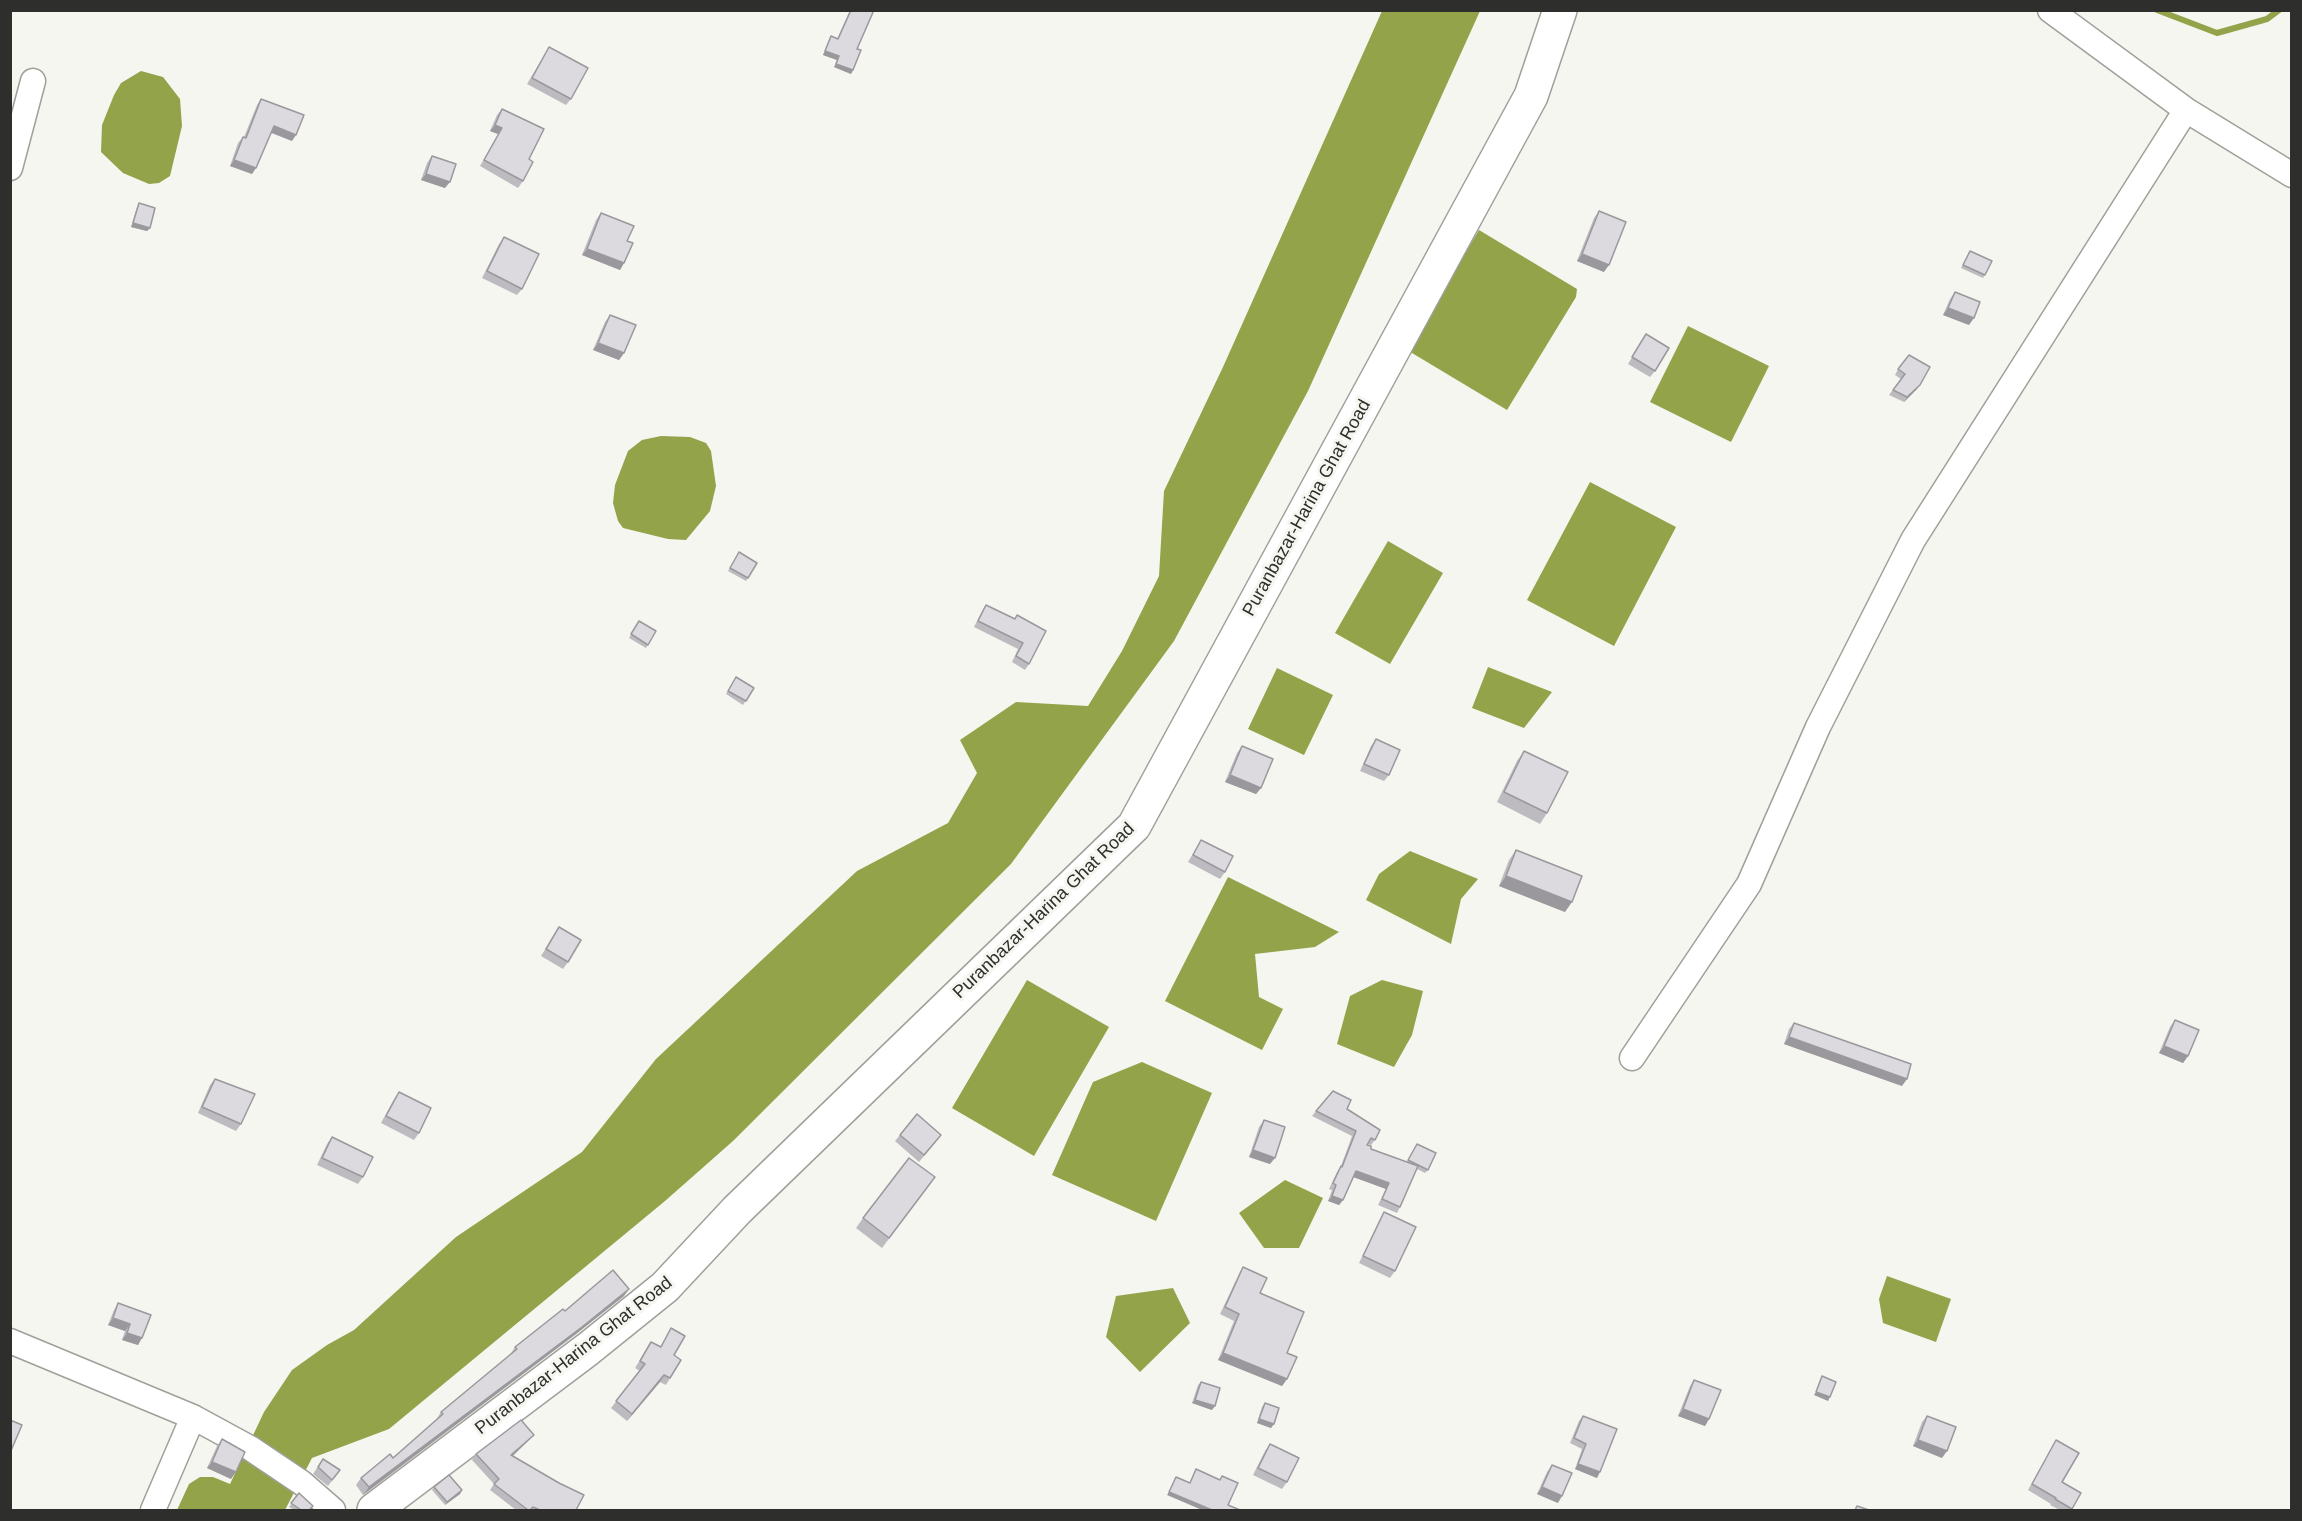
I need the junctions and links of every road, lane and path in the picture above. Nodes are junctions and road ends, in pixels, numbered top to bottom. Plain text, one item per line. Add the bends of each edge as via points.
1 (1560, 10) edge
2 (2050, 10) edge
3 (33, 81) dead end
4 (2186, 110) junction
5 (10, 168) edge
6 (2292, 175) edge
7 (1632, 1058) dead end
8 (10, 1341) edge
9 (193, 1417) junction
10 (153, 1510) edge
11 (333, 1510) edge
12 (374, 1510) edge

1 - 12 main road, Puranbazar-Harina Ghat Road via 1531,96 1134,826 737,1210 665,1287
2 - 4 street
3 - 5 street
4 - 6 street
4 - 7 street via 1913,540 1818,727 1749,884
8 - 9 street
9 - 10 street
9 - 11 street via 302,1483

